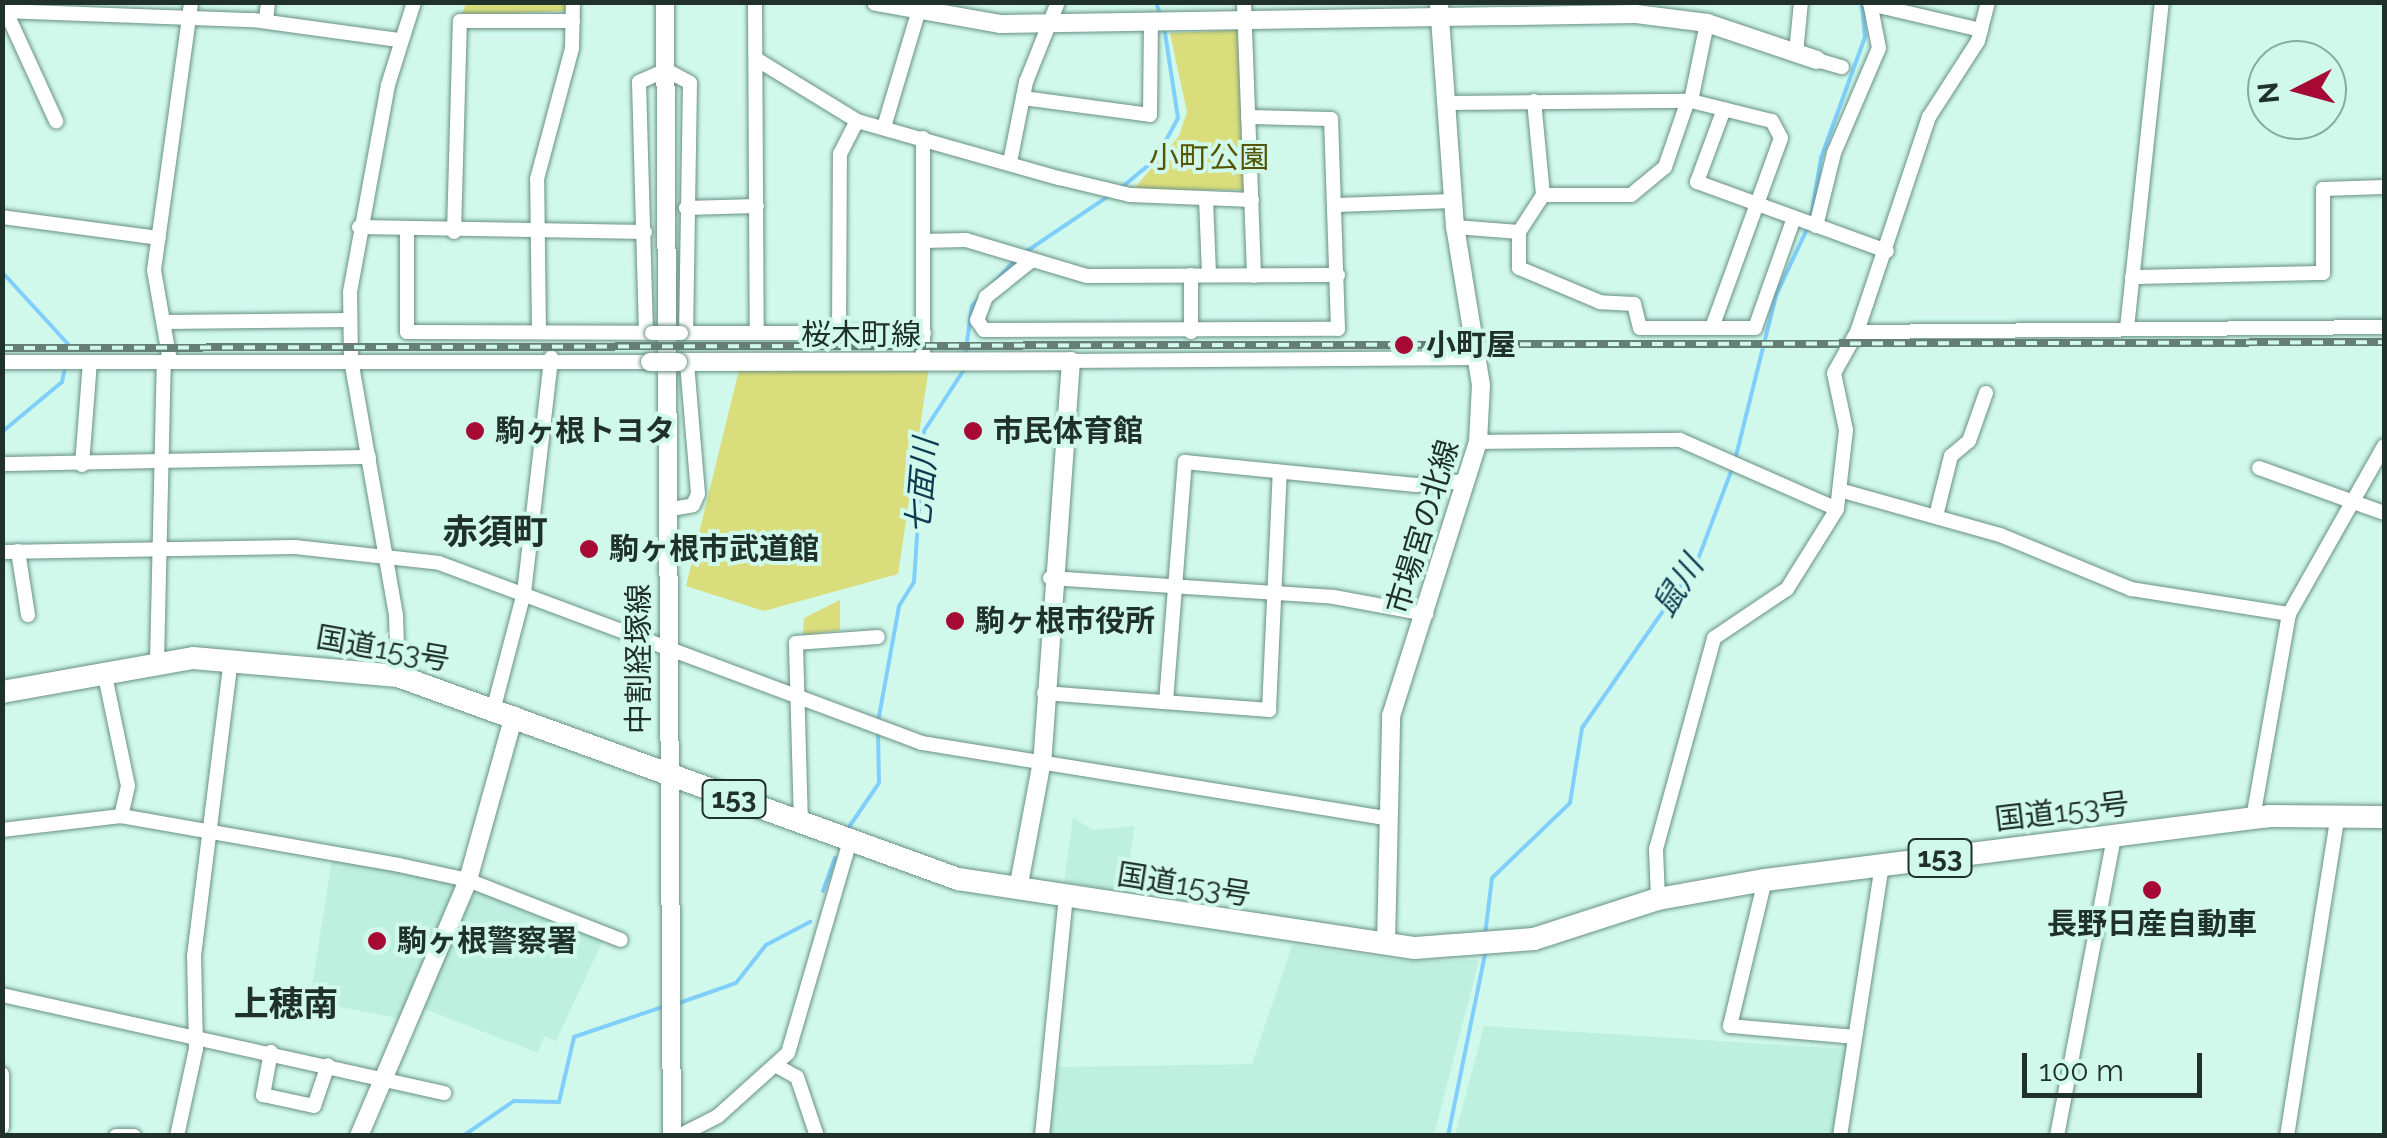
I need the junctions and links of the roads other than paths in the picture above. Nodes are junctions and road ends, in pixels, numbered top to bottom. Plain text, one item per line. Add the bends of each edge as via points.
1 (191, 2) edge
2 (268, 2) edge
3 (414, 2) edge
4 (572, 2) edge
5 (665, 2) edge
6 (755, 2) edge
7 (876, 2) edge
8 (1058, 2) edge
9 (1801, 2) edge
10 (1988, 2) edge
11 (2162, 2) edge
12 (1870, 4) edge
13 (3, 8) edge
14 (1582, 9) edge
15 (1440, 11) edge
16 (1244, 12) edge
17 (917, 16) junction
18 (194, 20) junction
19 (266, 21) junction
20 (573, 21) junction
21 (1159, 22) junction
22 (1707, 23) junction
23 (1050, 24) junction
24 (1981, 30) junction
25 (400, 40) junction
26 (1796, 53) junction
27 (756, 59) junction
28 (1817, 60) joint
29 (1842, 67) dead end
30 (666, 70) junction
31 (1022, 98) junction
32 (1534, 101) junction
33 (1689, 102) junction
34 (1447, 103) junction
35 (1724, 109) junction
36 (1248, 117) junction
37 (56, 121) dead end
38 (857, 121) junction
39 (884, 128) junction
40 (923, 138) junction
41 (1010, 162) junction
42 (2384, 187) edge
43 (1544, 194) junction
44 (1206, 199) junction
45 (1252, 200) junction
46 (1453, 200) junction
47 (1754, 202) junction
48 (1336, 205) junction
49 (757, 206) junction
50 (686, 208) junction
51 (2, 217) edge
52 (1797, 219) junction
53 (359, 226) junction
54 (1816, 226) junction
55 (1455, 227) junction
56 (407, 230) junction
57 (454, 232) junction
58 (645, 232) junction
59 (1519, 232) junction
60 (538, 233) junction
61 (159, 238) junction
62 (923, 242) junction
63 (1887, 250) junction
64 (1030, 259) junction
65 (1191, 275) junction
66 (1209, 275) junction
67 (1338, 275) junction
68 (1254, 276) junction
69 (2132, 277) junction
70 (350, 320) junction
71 (165, 322) junction
72 (2384, 327) edge
73 (1712, 328) junction
74 (2127, 328) junction
75 (539, 332) junction
76 (649, 332) junction
77 (839, 332) junction
78 (1192, 332) junction
79 (1857, 332) junction
80 (684, 333) junction
81 (924, 333) junction
82 (757, 334) junction
83 (551, 358) junction
84 (1476, 358) junction
85 (351, 360) junction
86 (167, 361) junction
87 (1071, 361) junction
88 (2, 362) edge
89 (90, 362) junction
90 (650, 362) joint
91 (683, 362) junction
92 (924, 363) junction
93 (1986, 393) dead end
94 (1478, 442) junction
95 (2384, 446) edge
96 (370, 457) junction
97 (2, 464) edge
98 (82, 465) junction
99 (160, 466) junction
100 (2259, 468) dead end
101 (1280, 472) junction
102 (1466, 481) junction
103 (1843, 491) junction
104 (2360, 503) junction
105 (1837, 508) junction
106 (666, 510) junction
107 (2384, 513) edge
108 (1936, 516) junction
109 (159, 545) junction
110 (10, 552) edge
111 (386, 553) junction
112 (1050, 578) junction
113 (1175, 587) junction
114 (524, 593) junction
115 (1274, 594) junction
116 (1426, 614) junction
117 (2289, 614) junction
118 (28, 615) dead end
119 (878, 637) dead end
120 (666, 652) junction
121 (231, 657) junction
122 (156, 662) junction
123 (104, 671) junction
124 (398, 676) junction
125 (2, 692) edge
126 (1044, 693) junction
127 (794, 700) junction
128 (1166, 702) junction
129 (504, 711) junction
130 (1042, 761) junction
131 (668, 774) junction
132 (2338, 814) junction
133 (121, 816) junction
134 (2384, 817) edge
135 (1386, 818) junction
136 (2253, 818) junction
137 (800, 824) junction
138 (2, 830) edge
139 (215, 834) junction
140 (2114, 836) junction
141 (848, 844) junction
142 (1882, 865) junction
143 (468, 880) junction
144 (1765, 880) junction
145 (1018, 889) junction
146 (1066, 897) junction
147 (1658, 899) junction
148 (621, 940) dead end
149 (1386, 944) junction
150 (2, 995) edge
151 (195, 1036) junction
152 (1855, 1037) junction
153 (271, 1052) junction
154 (328, 1064) junction
155 (775, 1065) junction
156 (2, 1074) edge
157 (387, 1077) junction
158 (444, 1094) dead end
159 (2, 1127) edge
160 (116, 1136) edge
161 (134, 1136) edge
162 (177, 1136) edge
163 (359, 1136) edge
164 (675, 1136) edge
165 (817, 1136) edge
166 (1042, 1136) edge
167 (1840, 1136) edge
168 (2058, 1136) edge
169 (2286, 1136) edge

1 - 18 street
2 - 19 street
3 - 25 street
4 - 20 street
5 - 30 street, 中割経塚線
6 - 27 street
7 - 17 street
8 - 23 street
9 - 26 street
10 - 24 street
11 - 69 street
12 - 24 street
12 - 54 street via 1879,48 1834,154
13 - 18 street
13 - 37 street
14 - 15 street
14 - 22 street
15 - 16 street
15 - 34 street, 市場宮の北線
16 - 21 street
16 - 36 street
17 - 23 street
17 - 39 street
18 - 19 street
18 - 61 street
19 - 25 street
20 - 57 street via 460,21
20 - 60 street via 537,179
21 - 23 street
21 - 31 street via 1150,115
22 - 26 street
22 - 33 street
23 - 31 street
24 - 63 street via 1929,116
25 - 53 street
26 - 28 street
27 - 38 street
27 - 49 street
28 - 29 street
30 - 50 street via 690,83
30 - 58 street via 639,82
30 - 106 street, 中割経塚線
31 - 41 street
32 - 33 street
32 - 34 street
32 - 43 street
33 - 35 street
33 - 43 street via 1665,167 1631,195
34 - 46 street, 市場宮の北線
35 - 47 street via 1698,182
35 - 47 street via 1778,127 1780,147
36 - 45 street
36 - 48 street via 1332,119
38 - 39 street
38 - 77 street via 840,154
39 - 40 street
40 - 41 street
40 - 62 street
41 - 44 street via 1104,190
42 - 69 street via 2323,189 2322,273
43 - 59 street
44 - 45 street
44 - 66 street
45 - 68 street
46 - 48 street
46 - 55 street, 市場宮の北線
47 - 52 street
47 - 73 street
48 - 67 street
49 - 50 street
49 - 82 street
50 - 80 street
51 - 61 street
52 - 54 street
52 - 73 street via 1754,328
53 - 56 street
53 - 70 street
54 - 63 street
55 - 59 street
55 - 84 street, 市場宮の北線
56 - 57 street
56 - 75 street via 407,332
57 - 60 street
58 - 60 street
58 - 76 street
59 - 73 street via 1518,268 1600,302 1634,304 1640,328
60 - 75 street
61 - 71 street via 154,270
62 - 64 street
62 - 81 street
63 - 79 street
64 - 65 street via 1087,276
64 - 78 street via 986,297 976,320 984,330
65 - 66 street
65 - 78 street
66 - 68 street
67 - 68 street
67 - 78 street via 1338,329
69 - 74 street
70 - 71 street
70 - 85 street
71 - 86 street
72 - 74 street
74 - 79 street
75 - 76 street
76 - 80 street, bridge
77 - 81 street
77 - 82 street
79 - 103 street via 1834,373 1846,430
80 - 82 street
81 - 92 street
83 - 85 street
83 - 90 street
83 - 114 street
84 - 87 street
84 - 94 street, 市場宮の北線
85 - 86 street
85 - 96 street
86 - 89 street
86 - 99 street
87 - 92 street, 桜木町線
87 - 112 street
88 - 89 street
89 - 98 street
90 - 91 street, 桜木町線, bridge
91 - 92 street, 桜木町線
91 - 106 street via 698,494 693,505
93 - 108 street via 1969,441 1951,456
94 - 102 street, 市場宮の北線
94 - 105 street via 1680,440
95 - 104 street
96 - 99 street
96 - 111 street
97 - 98 street
98 - 99 street
99 - 109 street
100 - 104 street
101 - 102 street
101 - 113 street via 1185,462
101 - 115 street
102 - 116 street, 市場宮の北線
103 - 105 street
103 - 108 street
104 - 107 street
104 - 117 street
105 - 147 street via 1787,590 1714,638 1656,848
106 - 120 street, 中割経塚線
108 - 117 street via 2131,590
109 - 110 street
109 - 111 street
109 - 122 street
110 - 118 street
111 - 114 street
111 - 124 street
112 - 113 street
112 - 126 street
113 - 115 street
113 - 128 street
114 - 120 street
114 - 129 street
115 - 116 street
115 - 128 street via 1269,710
116 - 135 street, 市場宮の北線 via 1390,716
117 - 136 street
119 - 127 street via 796,643
120 - 127 street
120 - 131 street, 中割経塚線
121 - 122 highway, 国道153号 / 153
121 - 124 highway, 国道153号 / 153
121 - 139 street
122 - 123 highway, 国道153号 / 153
123 - 125 highway, 国道153号 / 153
123 - 133 street via 128,786
124 - 129 highway, 国道153号 / 153
126 - 128 street
126 - 130 street
127 - 130 street via 878,730
127 - 137 street
129 - 131 highway, 国道153号 / 153
129 - 143 street
130 - 135 street
130 - 145 street
131 - 137 highway, 国道153号 / 153
131 - 164 street, 中割経塚線
132 - 134 highway, 国道153号 / 153
132 - 136 highway, 国道153号 / 153
132 - 169 street
133 - 138 street
133 - 139 street
135 - 149 street, 市場宮の北線
136 - 140 highway, 国道153号 / 153
137 - 141 highway, 国道153号 / 153
139 - 143 street
139 - 151 street via 194,956
140 - 142 highway, 国道153号 / 153
140 - 168 street
141 - 145 highway, 国道153号 / 153
141 - 155 street via 793,1042
142 - 144 highway, 国道153号 / 153
142 - 152 street
143 - 148 street
143 - 157 street
144 - 147 highway, 国道153号 / 153
144 - 152 street via 1730,1026
145 - 146 highway, 国道153号 / 153
146 - 149 highway, 国道153号 / 153
146 - 166 street
147 - 149 highway, 国道153号 / 153 via 1503,945
150 - 151 street
151 - 153 street
151 - 162 street
152 - 167 street
153 - 154 street
153 - 154 street via 264,1095 314,1106
154 - 157 street
155 - 164 street via 718,1116
155 - 165 street via 796,1077
156 - 159 street
157 - 158 street
157 - 163 street
160 - 161 street

